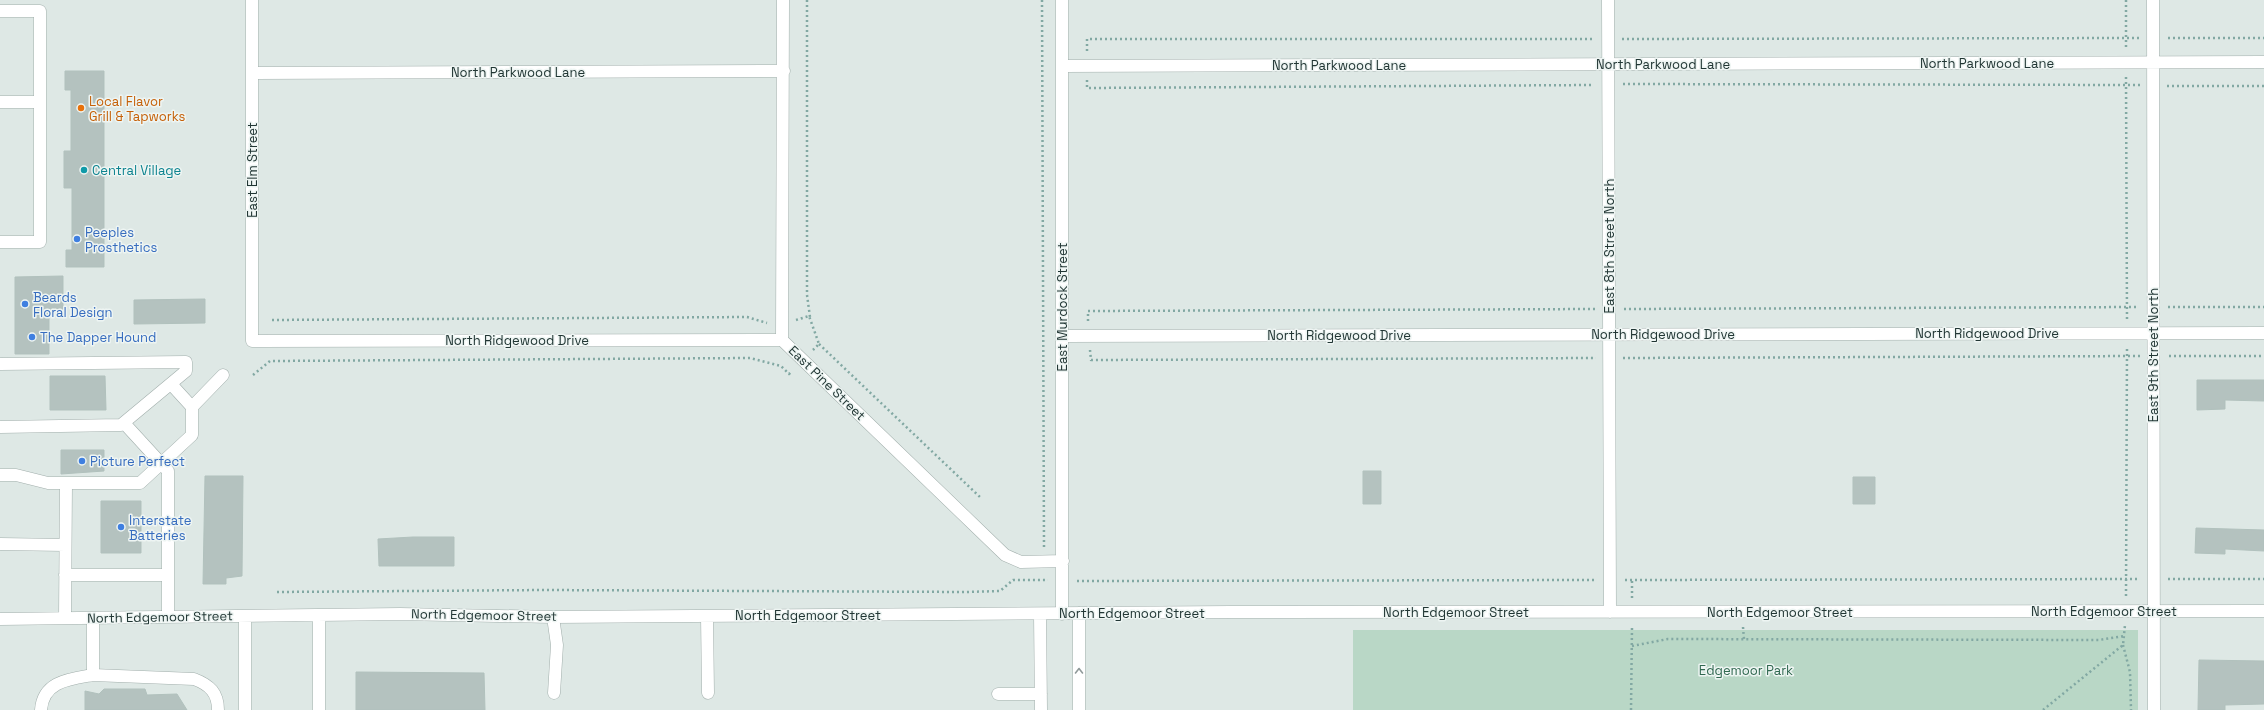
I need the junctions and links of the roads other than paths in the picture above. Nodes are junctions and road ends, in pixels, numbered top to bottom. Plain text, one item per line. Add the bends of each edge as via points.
1 (252, 0) edge
2 (784, 0) edge
3 (1062, 0) edge
4 (1608, 0) edge
5 (2153, 0) edge
6 (0, 11) edge
7 (2153, 62) junction
8 (2264, 62) edge
9 (1608, 64) junction
10 (1062, 66) junction
11 (784, 71) junction
12 (252, 73) junction
13 (0, 102) edge
14 (40, 102) junction
15 (0, 242) edge
16 (2264, 332) edge
17 (2153, 333) junction
18 (1609, 334) junction
19 (1062, 336) junction
20 (782, 340) junction
21 (252, 341) joint
22 (0, 364) edge
23 (223, 375) dead end
24 (170, 384) junction
25 (192, 407) junction
26 (124, 423) junction
27 (0, 427) edge
28 (161, 464) junction
29 (0, 475) edge
30 (66, 483) junction
31 (0, 544) edge
32 (65, 545) junction
33 (1063, 561) junction
34 (65, 575) junction
35 (168, 575) junction
36 (2154, 611) junction
37 (2264, 611) edge
38 (1610, 612) junction
39 (1040, 614) junction
40 (1062, 614) junction
41 (1079, 614) junction
42 (318, 615) junction
43 (245, 616) junction
44 (707, 616) junction
45 (168, 617) junction
46 (553, 617) junction
47 (65, 618) junction
48 (93, 618) junction
49 (0, 620) edge
50 (93, 675) junction
51 (554, 693) dead end
52 (708, 693) dead end
53 (998, 694) dead end
54 (1041, 694) junction
55 (42, 710) edge
56 (218, 710) edge
57 (245, 710) edge
58 (319, 710) edge
59 (1041, 710) edge
60 (1079, 710) edge
61 (2154, 710) edge

1 - 12 street, East Elm Street
2 - 11 street, East Pine Street
3 - 10 street, East Murdock Street
4 - 9 street, East 8th Street North
5 - 7 street, East 9th Street North
6 - 14 street via 40,11
7 - 8 street, North Parkwood Lane
7 - 9 street, North Parkwood Lane
7 - 17 street, East 9th Street North
9 - 10 street, North Parkwood Lane
9 - 18 street, East 8th Street North
10 - 19 street, East Murdock Street
11 - 12 street, North Parkwood Lane
11 - 20 street, East Pine Street
12 - 21 street, East Elm Street
13 - 14 street
14 - 15 street via 40,242
16 - 17 street, North Ridgewood Drive
17 - 18 street, North Ridgewood Drive
17 - 36 street, East 9th Street North
18 - 19 street, North Ridgewood Drive
18 - 38 street, East 8th Street North
19 - 33 street, East Murdock Street
20 - 21 street, North Ridgewood Drive
20 - 33 street, East Pine Street via 1005,554 1021,562
22 - 24 street via 186,362 186,371
23 - 25 street
24 - 25 street
24 - 26 street
25 - 28 street via 192,434
26 - 27 street via 121,426
26 - 28 street
28 - 30 street via 140,483
28 - 35 street via 168,471
29 - 30 street via 16,475 48,483
30 - 32 street
31 - 32 street
32 - 34 street
33 - 40 street, East Murdock Street
34 - 35 street
34 - 47 street
35 - 45 street
36 - 37 street, North Edgemoor Street
36 - 38 street, North Edgemoor Street
36 - 61 street, East 9th Street North
38 - 41 street, North Edgemoor Street
39 - 40 street, North Edgemoor Street
39 - 44 street, North Edgemoor Street
39 - 54 street
40 - 41 street, North Edgemoor Street
60 -> 41 street
42 - 43 street, North Edgemoor Street
42 - 46 street, North Edgemoor Street
42 - 58 street
43 - 45 street, North Edgemoor Street
43 - 57 street
44 - 46 street, North Edgemoor Street
44 - 52 street
45 - 48 street, North Edgemoor Street
46 - 51 street via 557,645
47 - 48 street, North Edgemoor Street
47 - 49 street, North Edgemoor Street
48 - 50 street
50 - 55 street via 66,679 52,688 42,699
50 - 56 street via 194,679 206,683 216,693
53 - 54 street
54 - 59 street

